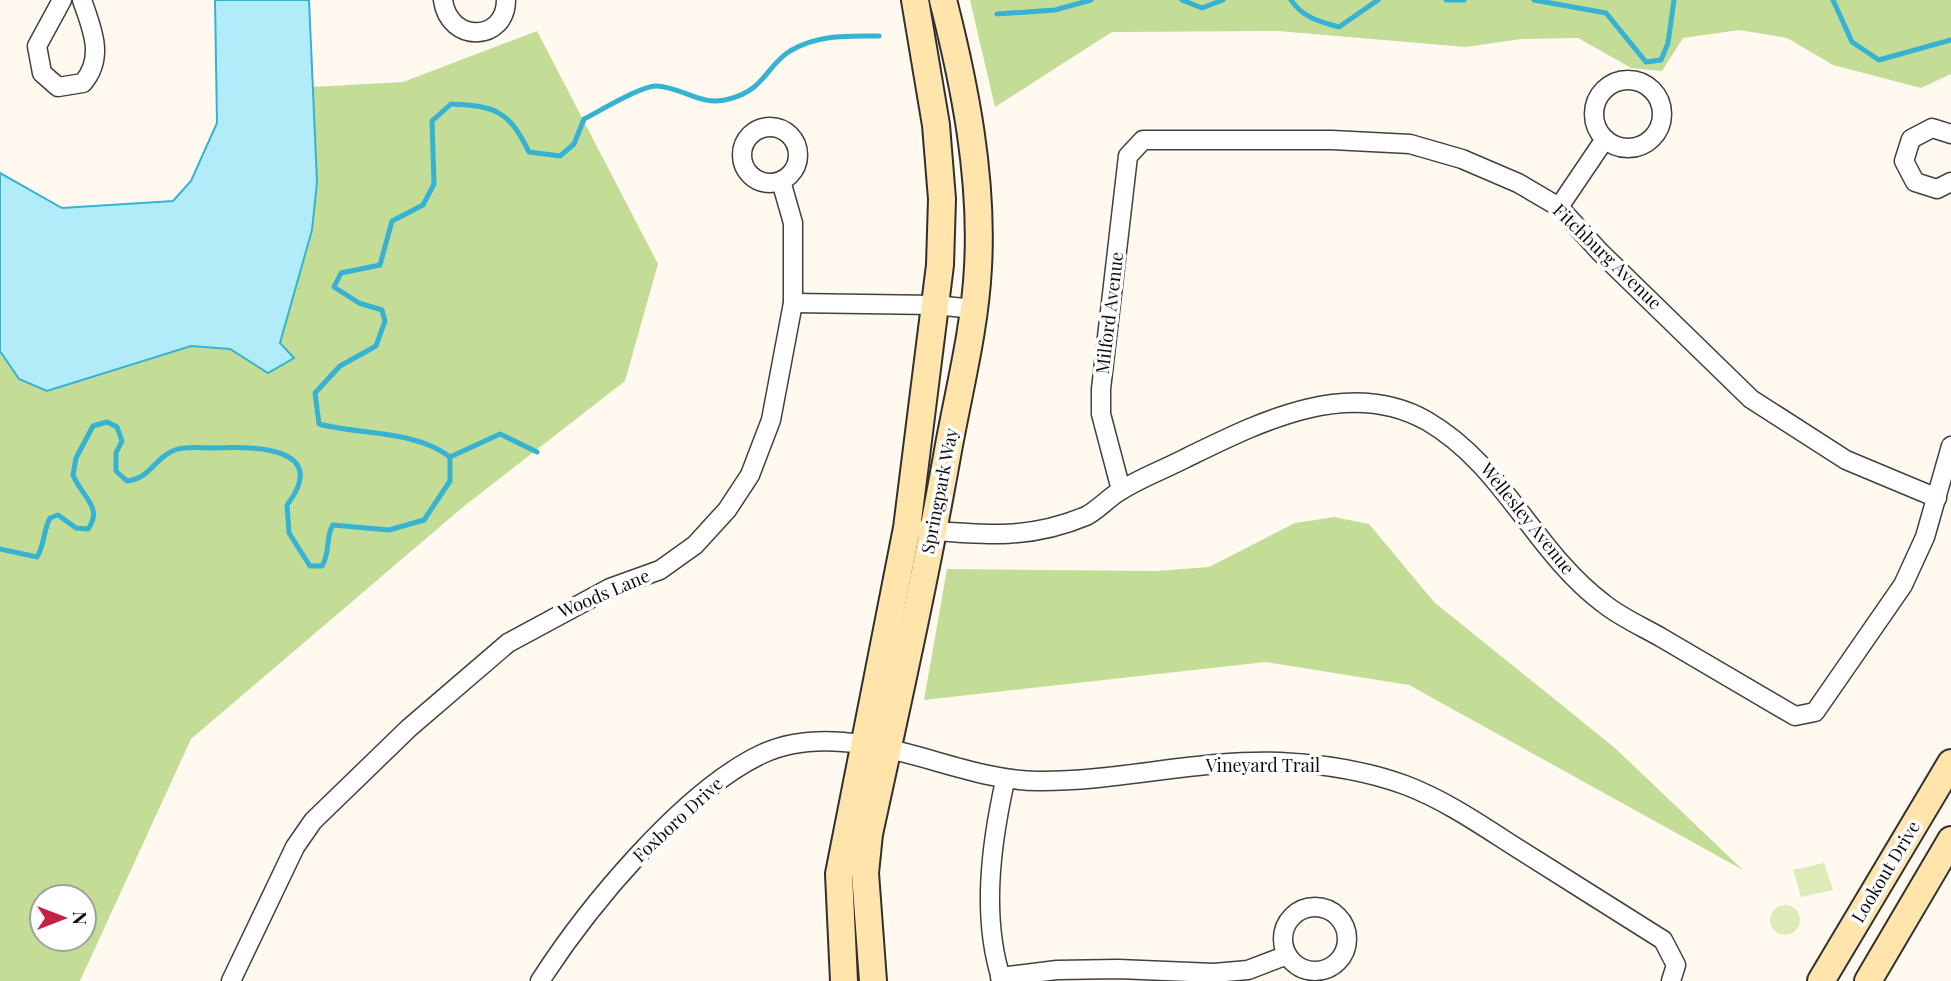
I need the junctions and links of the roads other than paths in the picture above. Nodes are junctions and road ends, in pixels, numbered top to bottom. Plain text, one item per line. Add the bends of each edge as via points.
1 (62, 0) edge
2 (82, 0) edge
3 (443, 0) edge
4 (506, 0) edge
5 (915, 0) edge
6 (943, 0) edge
7 (1951, 134) edge
8 (1605, 139) dead end
9 (1143, 140) joint
10 (781, 181) dead end
11 (1951, 182) edge
12 (1559, 207) junction
13 (793, 303) junction
14 (935, 305) junction
15 (974, 309) junction
16 (1951, 446) edge
17 (1121, 490) junction
18 (1937, 498) junction
19 (907, 528) junction
20 (934, 531) junction
21 (876, 747) junction
22 (1951, 763) edge
23 (1005, 781) junction
24 (1951, 840) edge
25 (1287, 955) dead end
26 (1001, 979) edge
27 (231, 981) edge
28 (540, 981) edge
29 (844, 981) edge
30 (873, 981) edge
31 (1671, 981) edge
32 (1821, 981) edge
33 (1868, 981) edge

1 - 2 street via 37,46 42,73 58,87 83,83 97,61
3 - 4 street via 445,13 455,26 469,32 485,32 498,23
5 - 14 street, Springpark Way via 936,125 942,199
6 - 15 street, Springpark Way via 977,184
7 - 11 street via 1932,128 1911,139 1904,161 1915,182 1937,189
8 - 12 street
9 - 12 street, Fitchburg Avenue via 1332,139 1410,144 1462,159
9 - 17 street, Milford Avenue via 1128,156 1101,389 1101,414
10 - 13 street, Woods Lane via 793,223
12 - 18 street, Fitchburg Avenue via 1751,400 1846,460
13 - 14 street
13 - 27 street, Woods Lane via 771,420 750,475 727,510 695,545 660,570 611,587 508,642 409,728 313,821
14 - 15 street
14 - 19 street, Springpark Way
15 - 20 street, Springpark Way
16 - 18 street
17 - 18 street, Wellesley Avenue via 1251,426 1290,412 1364,403 1398,409 1426,420 1481,462 1572,575 1603,604 1795,716 1815,712 1903,585
17 - 20 street, Wellesley Avenue via 1087,515 1037,531 981,536
19 - 20 street, Wellesley Avenue
19 - 21 street, Springpark Way
20 - 21 street, Springpark Way
21 - 23 street, Vineyard Trail
21 - 28 street, Foxboro Drive via 825,740 784,745 727,774 623,873 571,932
21 - 29 street, Springpark Way via 839,874
21 - 30 street, Springpark Way via 866,854
22 - 32 street, Lookout Drive
23 - 26 street via 991,876 993,939
23 - 31 street, Vineyard Trail via 1056,782 1278,762 1339,766 1405,785 1447,805 1663,940 1676,965
24 - 33 street
25 - 26 street via 1248,970 1214,973 1057,970

